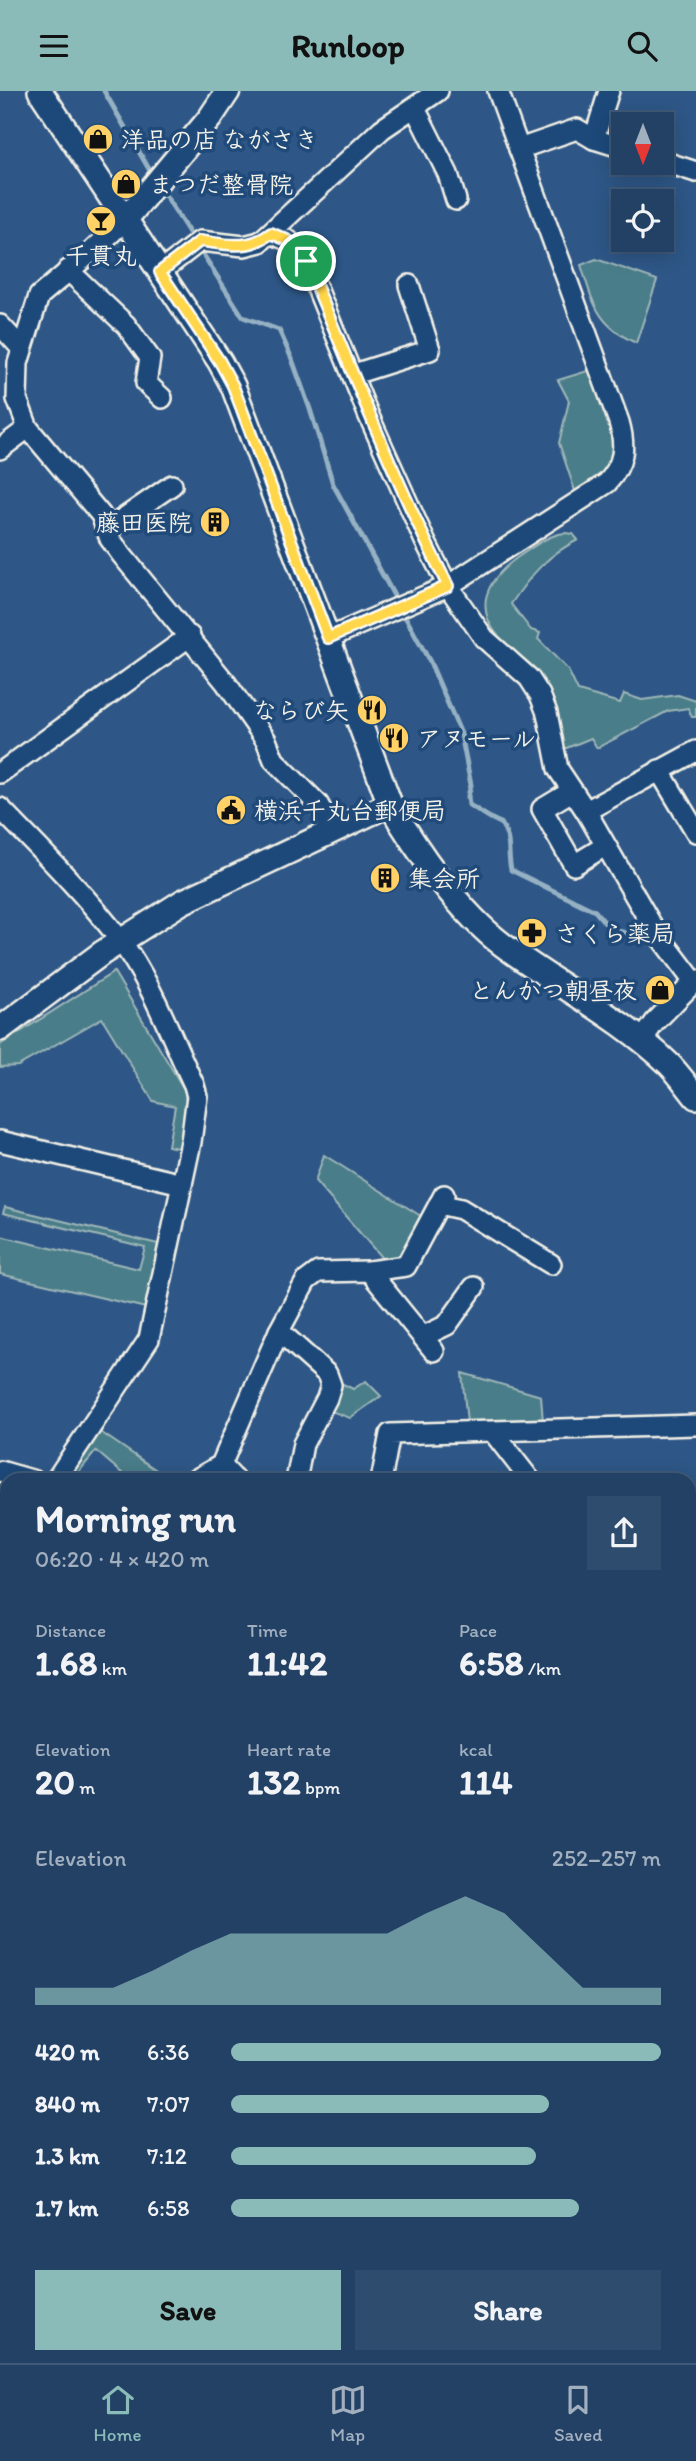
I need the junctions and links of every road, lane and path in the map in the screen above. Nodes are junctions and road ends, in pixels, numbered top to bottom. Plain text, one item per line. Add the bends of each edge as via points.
1 (40, 91) edge
2 (228, 91) edge
3 (438, 91) edge
4 (498, 91) edge
5 (609, 91) edge
6 (415, 107) junction
7 (594, 139) junction
8 (611, 144) edge
9 (519, 149) junction
10 (674, 165) edge
11 (696, 172) edge
12 (456, 200) dead end
13 (126, 219) junction
14 (271, 233) junction
15 (68, 270) junction
16 (160, 272) junction
17 (409, 285) dead end
18 (0, 325) edge
19 (20, 356) junction
20 (354, 374) junction
21 (0, 378) edge
22 (162, 398) dead end
23 (28, 428) junction
24 (0, 450) edge
25 (172, 485) dead end
26 (108, 529) junction
27 (448, 586) junction
28 (190, 636) junction
29 (328, 638) junction
30 (696, 751) edge
31 (659, 770) junction
32 (0, 773) edge
33 (572, 791) junction
34 (390, 804) junction
35 (0, 808) edge
36 (586, 811) junction
37 (332, 830) junction
38 (696, 832) edge
39 (605, 846) junction
40 (120, 941) junction
41 (695, 981) edge
42 (0, 1029) edge
43 (642, 1040) junction
44 (696, 1097) edge
45 (0, 1141) edge
46 (182, 1184) junction
47 (551, 1264) dead end
48 (369, 1271) junction
49 (474, 1287) dead end
50 (279, 1331) junction
51 (696, 1425) edge
52 (493, 1431) junction
53 (220, 1465) junction
54 (60, 1473) edge
55 (207, 1473) edge
56 (228, 1473) edge
57 (298, 1473) edge
58 (383, 1473) edge
59 (525, 1473) edge

1 - 13 street
2 - 13 street
3 - 6 street
4 - 9 street
5 - 7 street
6 - 12 street
6 - 14 street via 382,129
7 - 8 street
7 - 9 street via 577,129
9 - 27 street via 619,422 622,460 607,483
10 - 11 street
13 - 15 street
13 - 16 street
14 - 16 street via 244,246 200,241
14 - 20 street via 289,241 306,261
15 - 19 street via 38,296
15 - 22 street via 126,325 150,358 146,383
16 - 29 street via 233,386
17 - 20 street via 430,350
18 - 19 street
19 - 21 street
19 - 23 street via 17,399
20 - 27 street
23 - 24 street
23 - 26 street
25 - 26 street
26 - 28 street via 121,554
27 - 29 street
27 - 33 street via 484,638 529,678 540,695 558,769
28 - 32 street
28 - 37 street via 266,740 279,768 318,804
29 - 34 street
30 - 31 street
31 - 36 street
31 - 38 street
33 - 36 street
33 - 39 street via 542,809 575,865
34 - 37 street
34 - 43 street via 477,922 503,945
35 - 40 street
36 - 39 street
37 - 40 street via 182,902
39 - 41 street via 654,929
40 - 42 street
40 - 46 street via 145,981 197,1096
41 - 43 street
43 - 44 street
45 - 46 street
46 - 54 street via 149,1339
47 - 48 street via 442,1199 406,1266
48 - 49 street via 429,1343
48 - 50 street via 318,1272 306,1281
50 - 53 street
50 - 57 street via 327,1374 331,1385 303,1444
51 - 52 street
52 - 58 street via 390,1434
52 - 59 street
53 - 55 street
53 - 56 street

